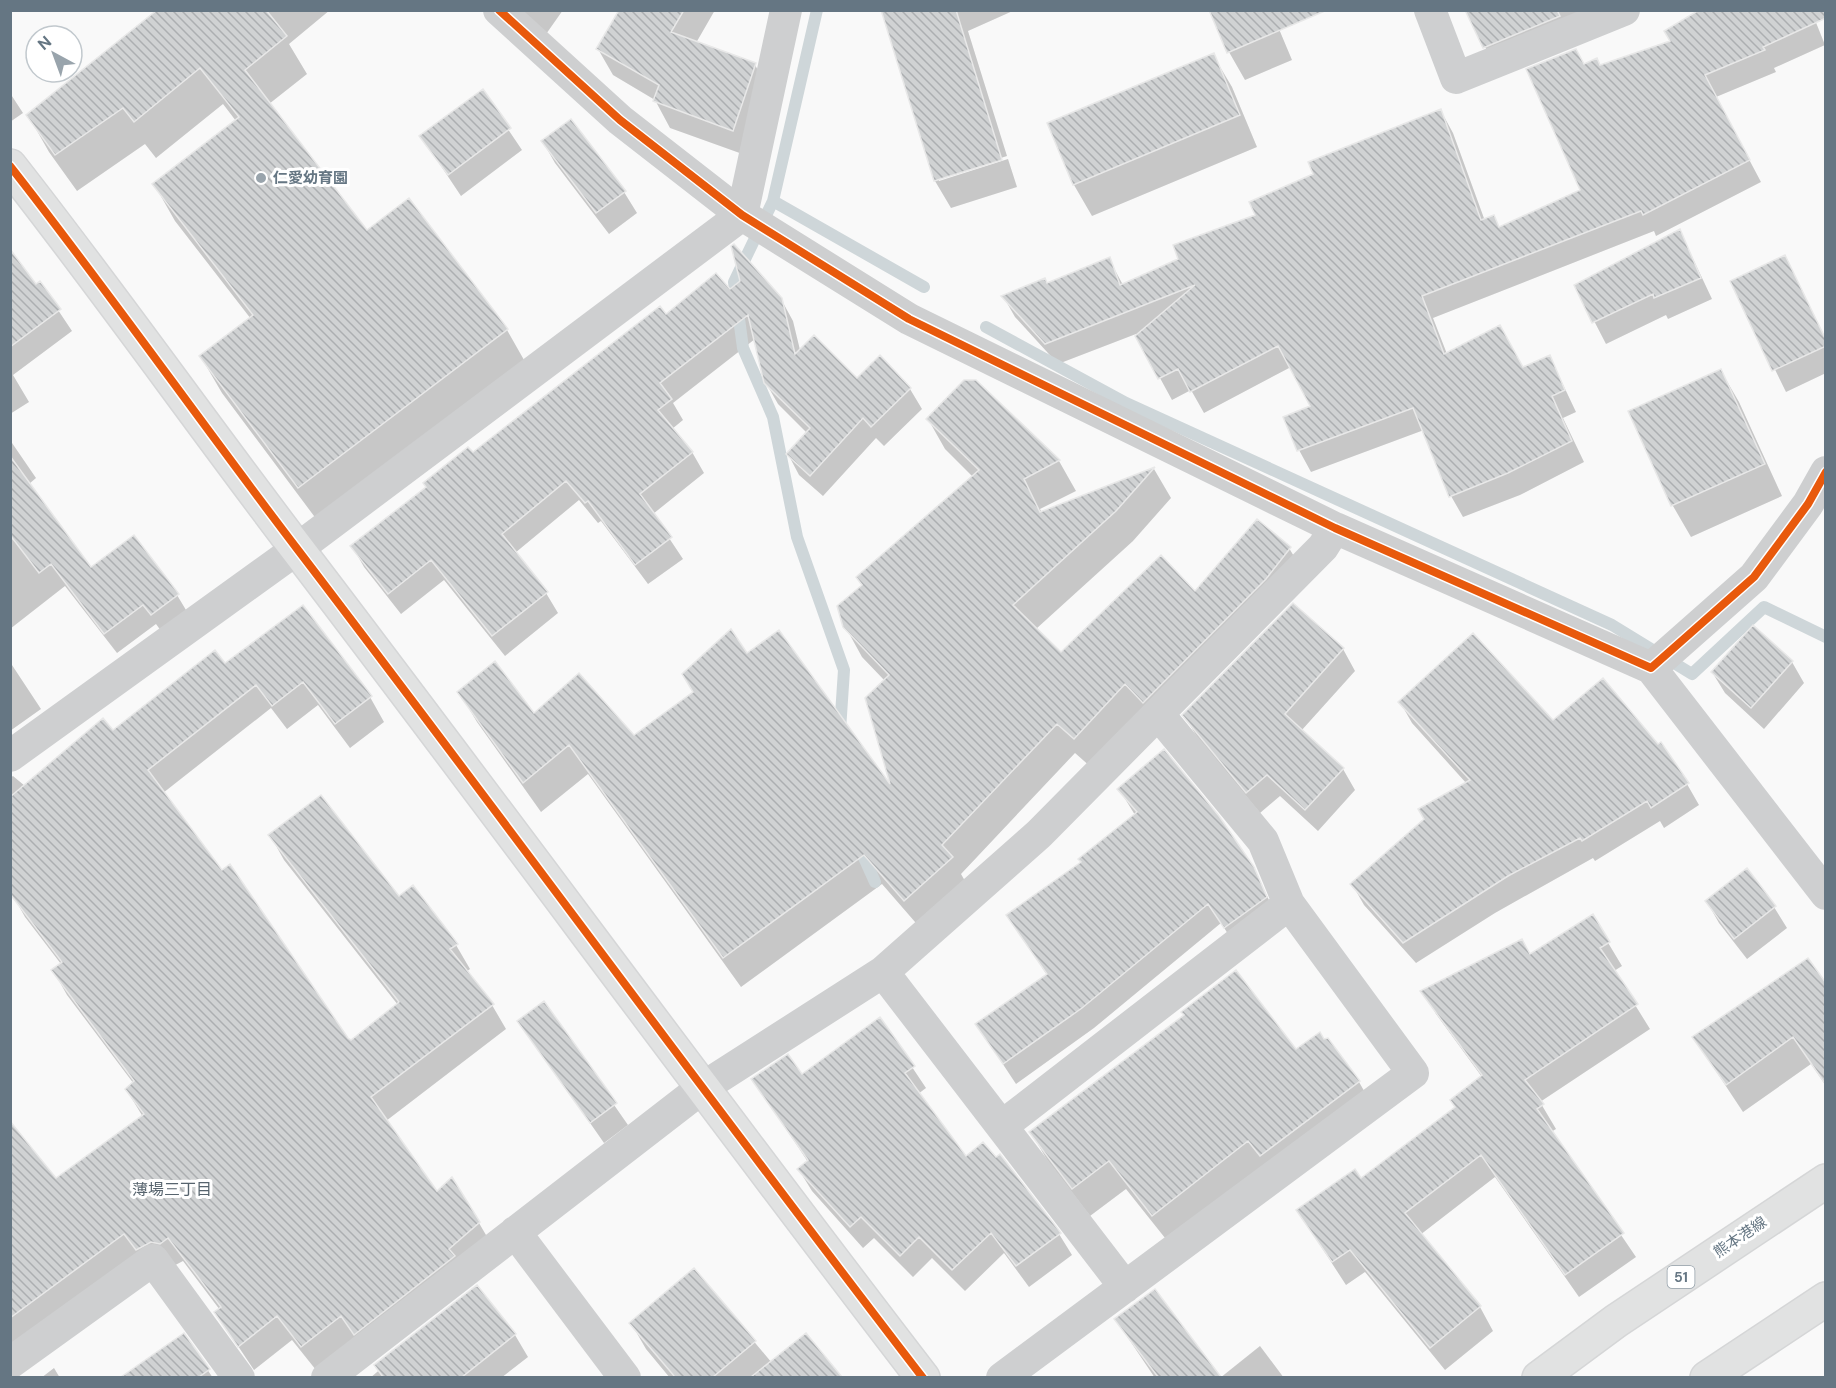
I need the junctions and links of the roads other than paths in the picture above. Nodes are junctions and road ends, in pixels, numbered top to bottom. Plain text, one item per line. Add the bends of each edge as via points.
1 (499, 10) edge
2 (786, 10) edge
3 (1430, 10) edge
4 (1624, 10) edge
5 (10, 166) edge
6 (742, 214) junction
7 (1826, 472) edge
8 (1335, 528) junction
9 (297, 549) junction
10 (1651, 668) junction
11 (1159, 715) junction
12 (10, 756) edge
13 (1826, 894) edge
14 (1289, 904) junction
15 (883, 972) junction
16 (702, 1088) junction
17 (1002, 1126) junction
18 (1826, 1181) edge
19 (514, 1232) junction
20 (1125, 1287) junction
21 (1826, 1299) edge
22 (10, 1363) edge
23 (239, 1377) edge
24 (327, 1377) edge
25 (625, 1377) edge
26 (923, 1377) edge
27 (1002, 1377) edge
28 (1539, 1377) edge
29 (1707, 1377) edge

1 - 6 street via 620,120
2 - 6 street
3 - 4 street via 1455,78
5 - 9 street via 140,334
6 - 8 street via 909,320
6 - 9 street
7 - 10 street via 1808,504 1754,577
8 - 10 street
8 - 11 street via 1323,547
9 - 12 street
9 - 16 street via 440,734
10 - 13 street
11 - 14 street via 1263,841
11 - 15 street via 1040,834
14 - 17 street
14 - 20 street via 1413,1073
15 - 16 street
15 - 17 street
16 - 19 street
16 - 26 street
17 - 20 street
18 - 28 street, 熊本港線 / 51
19 - 24 street
19 - 25 street
20 - 27 street
21 - 29 street
22 - 23 street via 153,1260

